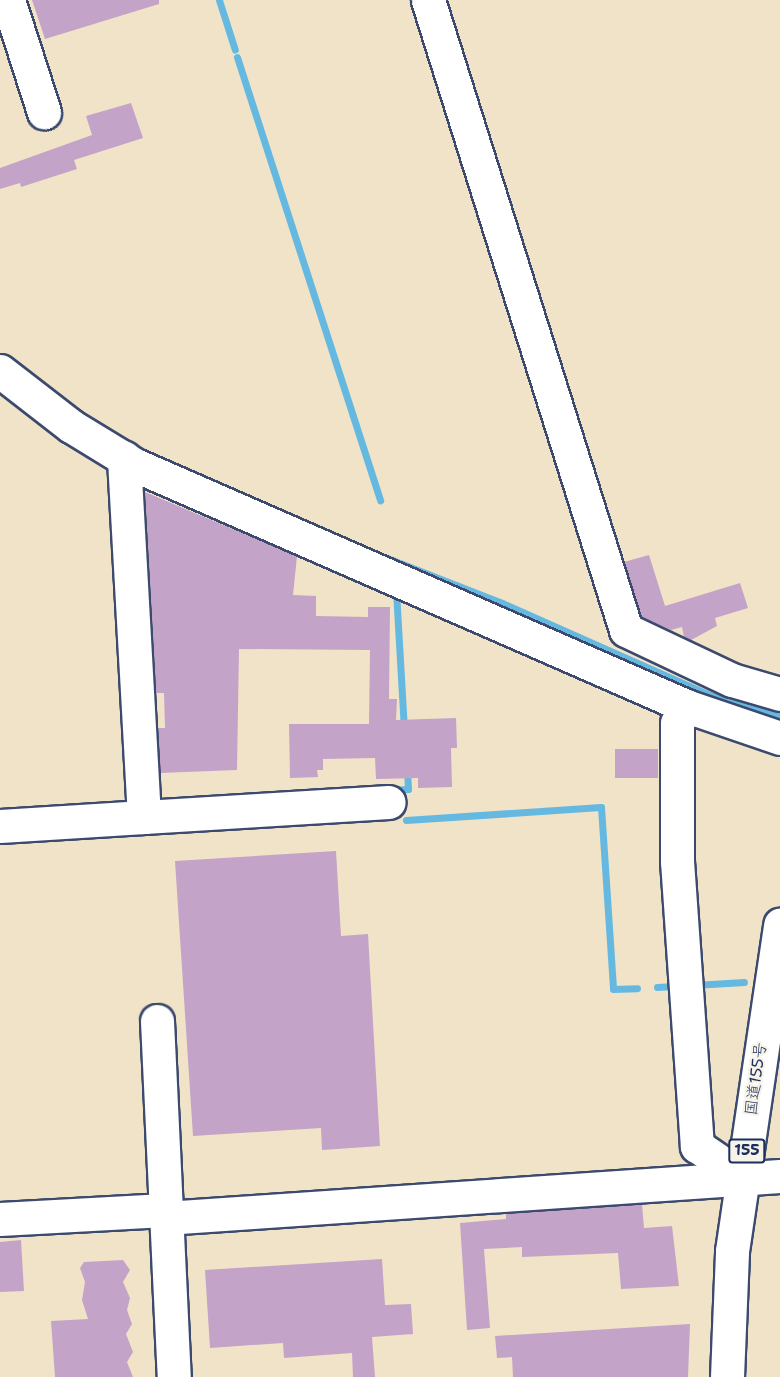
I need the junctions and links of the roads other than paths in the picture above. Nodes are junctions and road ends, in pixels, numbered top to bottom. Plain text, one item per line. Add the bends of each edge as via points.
1 (8, 0) edge
2 (429, 0) edge
3 (44, 112) dead end
4 (0, 371) edge
5 (124, 459) junction
6 (647, 664) junction
7 (780, 694) edge
8 (686, 706) junction
9 (780, 738) edge
10 (389, 802) dead end
11 (144, 817) junction
12 (0, 826) edge
13 (780, 925) edge
14 (157, 1021) dead end
15 (780, 1176) edge
16 (744, 1178) junction
17 (165, 1214) junction
18 (0, 1219) edge
19 (174, 1377) edge
20 (727, 1377) edge

1 - 3 main road
2 - 6 main road via 626,630
4 - 5 main road via 71,426
5 - 6 main road
5 - 11 main road
6 - 7 main road via 732,680
6 - 8 main road
8 - 9 main road
8 - 16 main road via 677,723 677,861 697,1146
10 - 11 main road
11 - 12 main road
13 - 16 main road, 国道155号 / 155
14 - 17 main road
15 - 16 main road
16 - 17 main road
16 - 20 main road, 国道155号 / 155 via 732,1251
17 - 18 main road
17 - 19 main road

